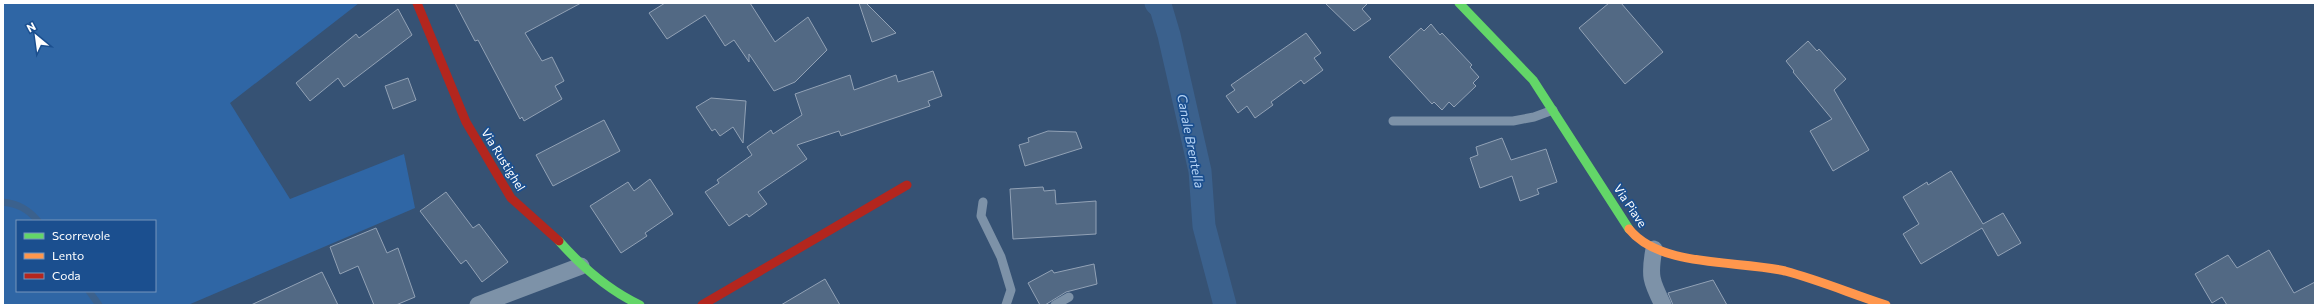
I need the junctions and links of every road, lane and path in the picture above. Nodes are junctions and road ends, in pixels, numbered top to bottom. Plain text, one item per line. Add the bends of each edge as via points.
1 (417, 3) edge
2 (1459, 3) edge
3 (1552, 110) junction
4 (1393, 121) dead end
5 (907, 185) dead end
6 (983, 202) dead end
7 (1654, 249) junction
8 (581, 266) junction
9 (1069, 297) dead end
10 (478, 305) edge
11 (640, 305) edge
12 (702, 305) edge
13 (1006, 305) edge
14 (1055, 305) edge
15 (1663, 305) edge
16 (1886, 305) edge

1 - 8 street, Via Rustighel via 466,122 511,198 552,233
2 - 3 street, Via Piave via 1533,80
3 - 4 lane via 1513,121
3 - 7 street, Via Piave via 1630,230 1640,242
5 - 12 street
6 - 13 lane via 981,216 1001,257 1011,290
7 - 15 street via 1650,268 1651,282
7 - 16 street, Via Piave via 1668,254 1784,271
8 - 10 street
8 - 11 street, Via Rustighel
9 - 14 lane

